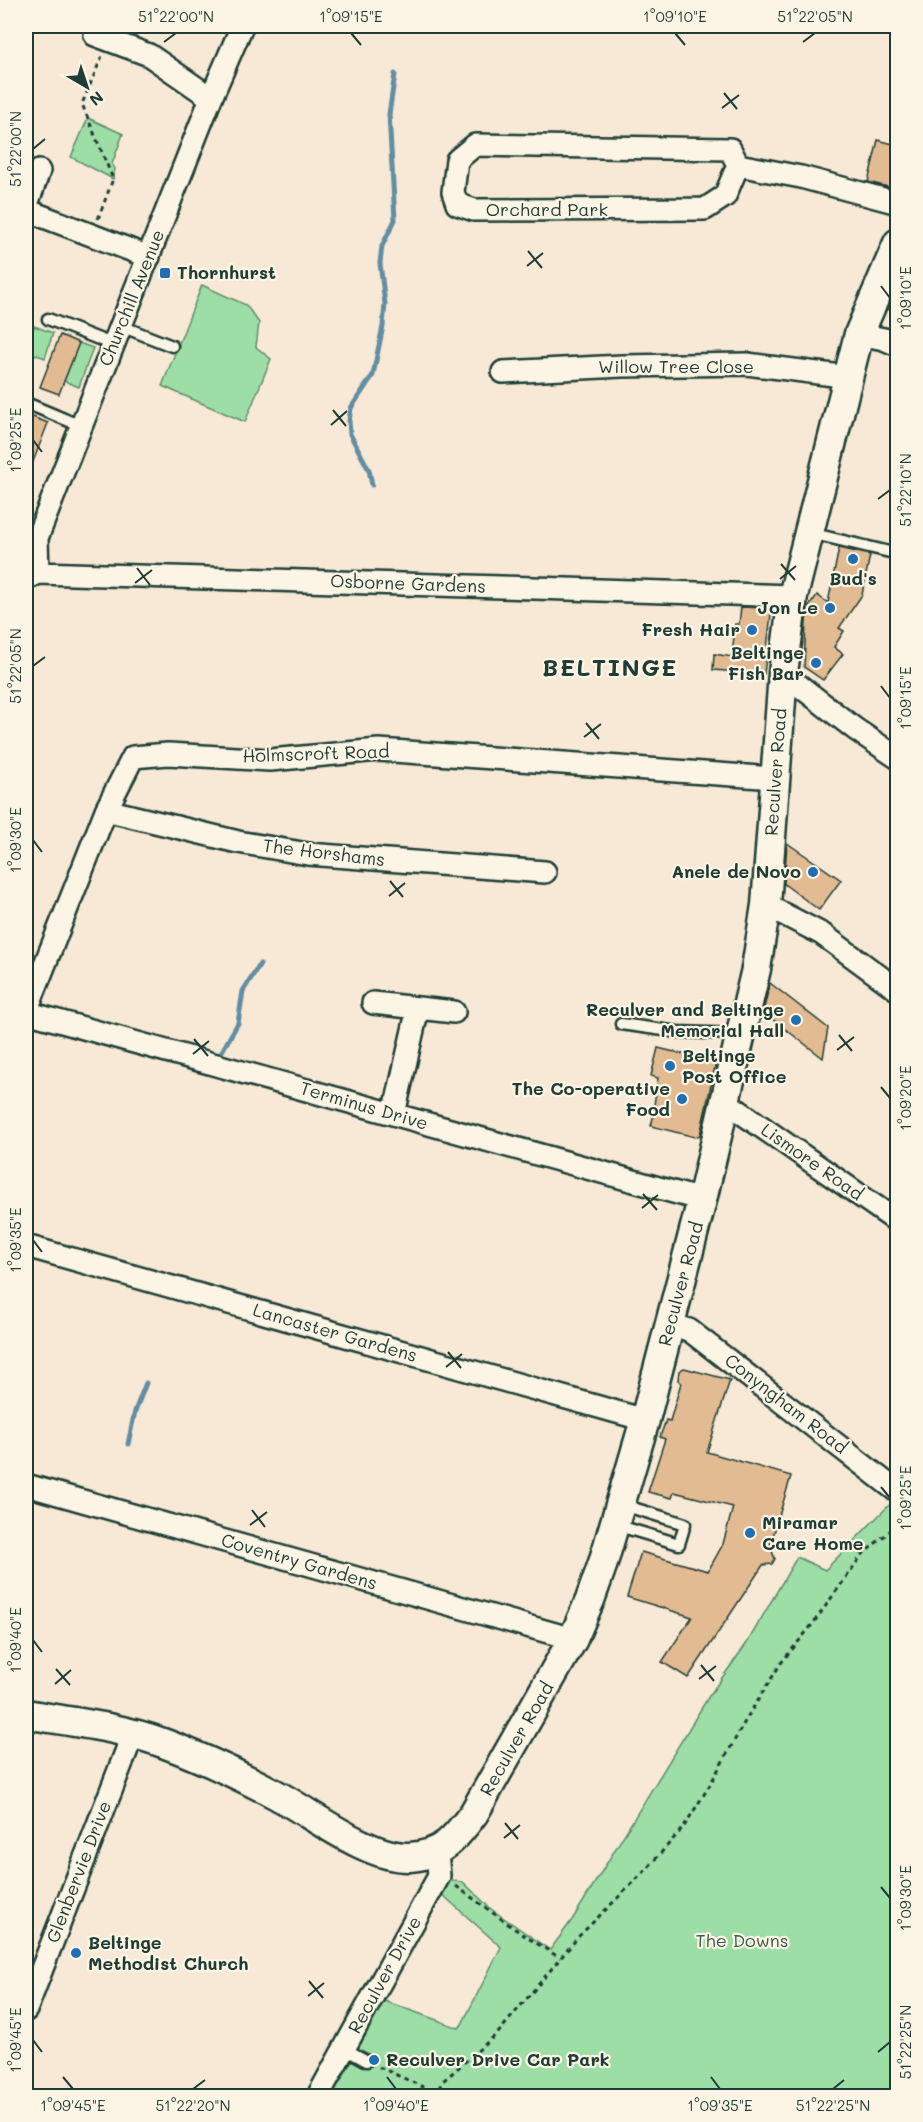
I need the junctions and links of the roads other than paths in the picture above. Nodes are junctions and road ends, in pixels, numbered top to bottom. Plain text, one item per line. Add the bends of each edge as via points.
1 (242, 26) edge
2 (102, 37) road end
3 (211, 98) junction
4 (738, 165) junction
5 (39, 171) dead end
6 (897, 203) edge
7 (26, 208) edge
8 (897, 243) edge
9 (149, 257) junction
10 (48, 319) dead end
11 (859, 334) junction
12 (117, 336) junction
13 (897, 345) edge
14 (172, 346) dead end
15 (503, 372) dead end
16 (849, 377) junction
17 (26, 403) edge
18 (81, 426) junction
19 (808, 532) junction
20 (897, 554) edge
21 (32, 576) edge
22 (793, 596) junction
23 (783, 673) junction
24 (897, 758) edge
25 (775, 778) junction
26 (106, 810) junction
27 (545, 872) dead end
28 (766, 905) junction
29 (897, 990) edge
30 (373, 1003) dead end
31 (418, 1008) junction
32 (26, 1012) edge
33 (454, 1012) dead end
34 (621, 1024) dead end
35 (742, 1034) junction
36 (726, 1102) junction
37 (394, 1114) junction
38 (702, 1200) junction
39 (897, 1222) edge
40 (26, 1246) edge
41 (670, 1324) junction
42 (645, 1420) junction
43 (26, 1485) edge
44 (897, 1492) edge
45 (617, 1514) junction
46 (573, 1639) junction
47 (26, 1714) edge
48 (133, 1734) junction
49 (443, 1867) junction
50 (26, 2010) edge
51 (345, 2049) junction
52 (367, 2061) road end
53 (318, 2097) edge

1 - 3 street, Churchill Avenue
2 - 3 street via 149,55
3 - 9 street, Churchill Avenue
4 - 4 street, Orchard Park via 725,196 705,209 474,210 457,204 453,192 457,160 475,146 730,149
4 - 6 street, Orchard Park
5 - 7 street
7 - 9 street
8 - 11 street, Reculver Road
9 - 12 street, Churchill Avenue
10 - 12 lane
11 - 13 street
11 - 16 street, Reculver Road
12 - 14 lane
12 - 18 street, Churchill Avenue
15 - 16 street, Willow Tree Close via 747,364
16 - 19 street, Reculver Road
17 - 18 lane
18 - 21 street, Churchill Avenue via 37,538
19 - 20 lane
19 - 22 street, Reculver Road
21 - 22 street, Osborne Gardens
22 - 23 street, Reculver Road
23 - 24 street
23 - 25 street, Reculver Road
25 - 26 street, Holmscroft Road via 379,750 270,760 168,754 133,757
25 - 28 street, Reculver Road
26 - 27 street, The Horshams via 238,842 308,854
26 - 32 street, Holmscroft Road
28 - 29 street via 822,934
28 - 35 street, Reculver Road
30 - 31 street
31 - 33 street
31 - 37 street
32 - 37 street, Terminus Drive
34 - 35 lane via 678,1032
35 - 36 street, Reculver Road
36 - 38 street, Reculver Road
36 - 39 street, Lismore Road
37 - 38 street, Terminus Drive
38 - 41 street, Reculver Road
40 - 42 street, Lancaster Gardens
41 - 42 street, Reculver Road
41 - 44 street, Conyngham Road via 689,1330
42 - 45 street, Reculver Road
43 - 46 street, Coventry Gardens
45 - 45 lane via 685,1524 679,1544
45 - 46 street, Reculver Road
46 - 49 street, Reculver Road via 474,1813 455,1838
47 - 48 street, Reculver Road
48 - 49 street, Reculver Road via 164,1743 275,1794 381,1853
48 - 50 street, Glenbervie Drive
49 - 51 street, Reculver Drive
51 - 52 lane
51 - 53 street, Reculver Drive

